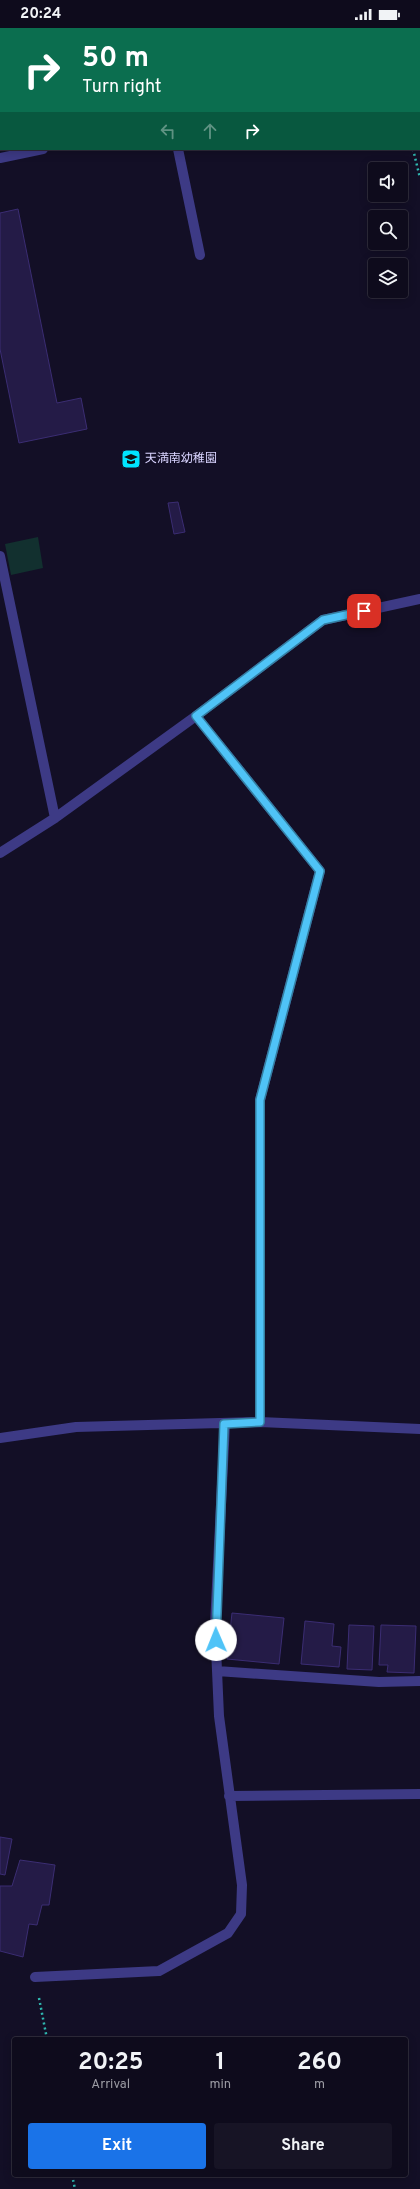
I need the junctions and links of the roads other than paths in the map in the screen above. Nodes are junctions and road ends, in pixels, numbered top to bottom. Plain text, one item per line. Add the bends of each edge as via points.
1 (38, 150) edge
2 (178, 150) edge
3 (0, 158) edge
4 (200, 255) dead end
5 (0, 556) edge
6 (420, 599) edge
7 (196, 716) junction
8 (55, 818) junction
9 (0, 853) edge
10 (260, 1422) junction
11 (224, 1424) junction
12 (420, 1429) edge
13 (0, 1438) edge
14 (217, 1671) junction
15 (420, 1681) edge
16 (420, 1794) edge
17 (229, 1796) junction
18 (35, 1977) road end

1 - 3 street
2 - 4 street
5 - 8 street
6 - 7 street via 323,620
7 - 8 street
7 - 10 street via 320,871 260,1100
8 - 9 street
10 - 11 street
10 - 12 street
11 - 13 street via 76,1427
11 - 14 street via 215,1625
14 - 15 street via 379,1682
14 - 17 street via 219,1716
16 - 17 street
17 - 18 street via 242,1886 241,1914 228,1933 159,1971

